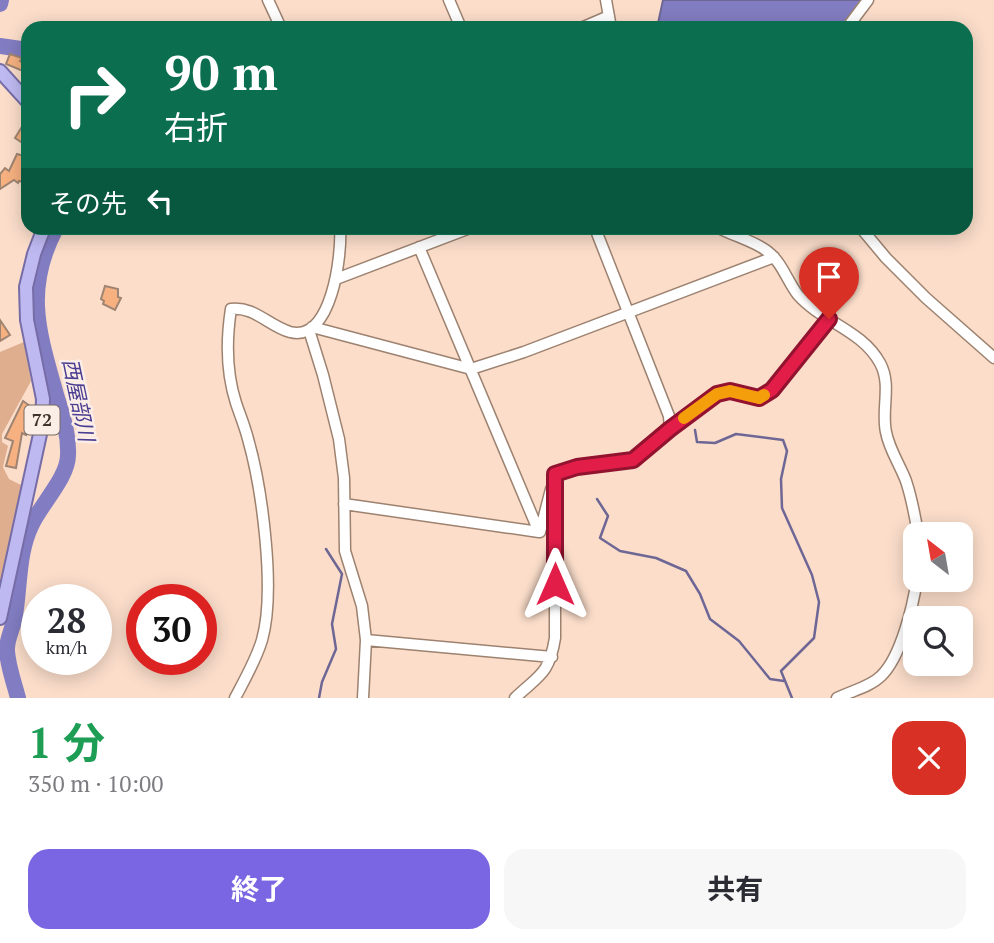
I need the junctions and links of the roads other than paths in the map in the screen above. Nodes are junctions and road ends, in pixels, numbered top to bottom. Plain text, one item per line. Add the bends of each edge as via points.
1 (268, 0) edge
2 (449, 0) edge
3 (606, 0) edge
4 (868, 0) edge
5 (609, 16) junction
6 (278, 21) edge
7 (458, 21) edge
8 (597, 21) edge
9 (610, 21) edge
10 (852, 21) edge
11 (0, 71) edge
12 (21, 94) edge
13 (41, 235) edge
14 (340, 235) edge
15 (451, 235) edge
16 (598, 235) edge
17 (734, 235) edge
18 (867, 235) edge
19 (419, 247) junction
20 (774, 257) junction
21 (336, 279) junction
22 (628, 311) junction
23 (829, 319) junction
24 (310, 328) junction
25 (994, 358) edge
26 (471, 369) junction
27 (670, 429) junction
28 (555, 474) junction
29 (344, 504) junction
30 (916, 522) edge
31 (539, 532) junction
32 (915, 592) edge
33 (1, 610) edge
34 (366, 640) junction
35 (552, 657) junction
36 (863, 687) junction
37 (235, 698) edge
38 (363, 698) edge
39 (515, 698) edge
40 (837, 698) edge
41 (871, 698) edge

1 - 6 street
2 - 7 street
3 - 5 street
4 - 10 street
5 - 8 street
5 - 9 street
11 - 12 main road
13 - 33 main road, 72 via 26,287 42,425
14 - 21 street
15 - 19 street
16 - 22 street
17 - 20 street
18 - 25 street via 902,274
19 - 21 street
19 - 26 street
20 - 22 street
20 - 23 street via 798,295
21 - 24 street via 321,318
22 - 26 street
22 - 27 street
23 - 27 street via 772,390 759,398 730,391 717,394
23 - 30 street via 862,341 881,363 887,386 886,433 906,481
24 - 26 street
24 - 29 street via 339,439
24 - 37 street via 294,333 242,307 231,309 229,376 259,485 267,593 262,639
26 - 31 street
27 - 28 street via 633,460
28 - 31 street
28 - 35 street
29 - 31 street
29 - 34 street via 345,551 362,606
32 - 36 street via 902,640 884,674
34 - 35 street
34 - 38 street
35 - 39 street via 542,676
36 - 40 street
36 - 41 street

